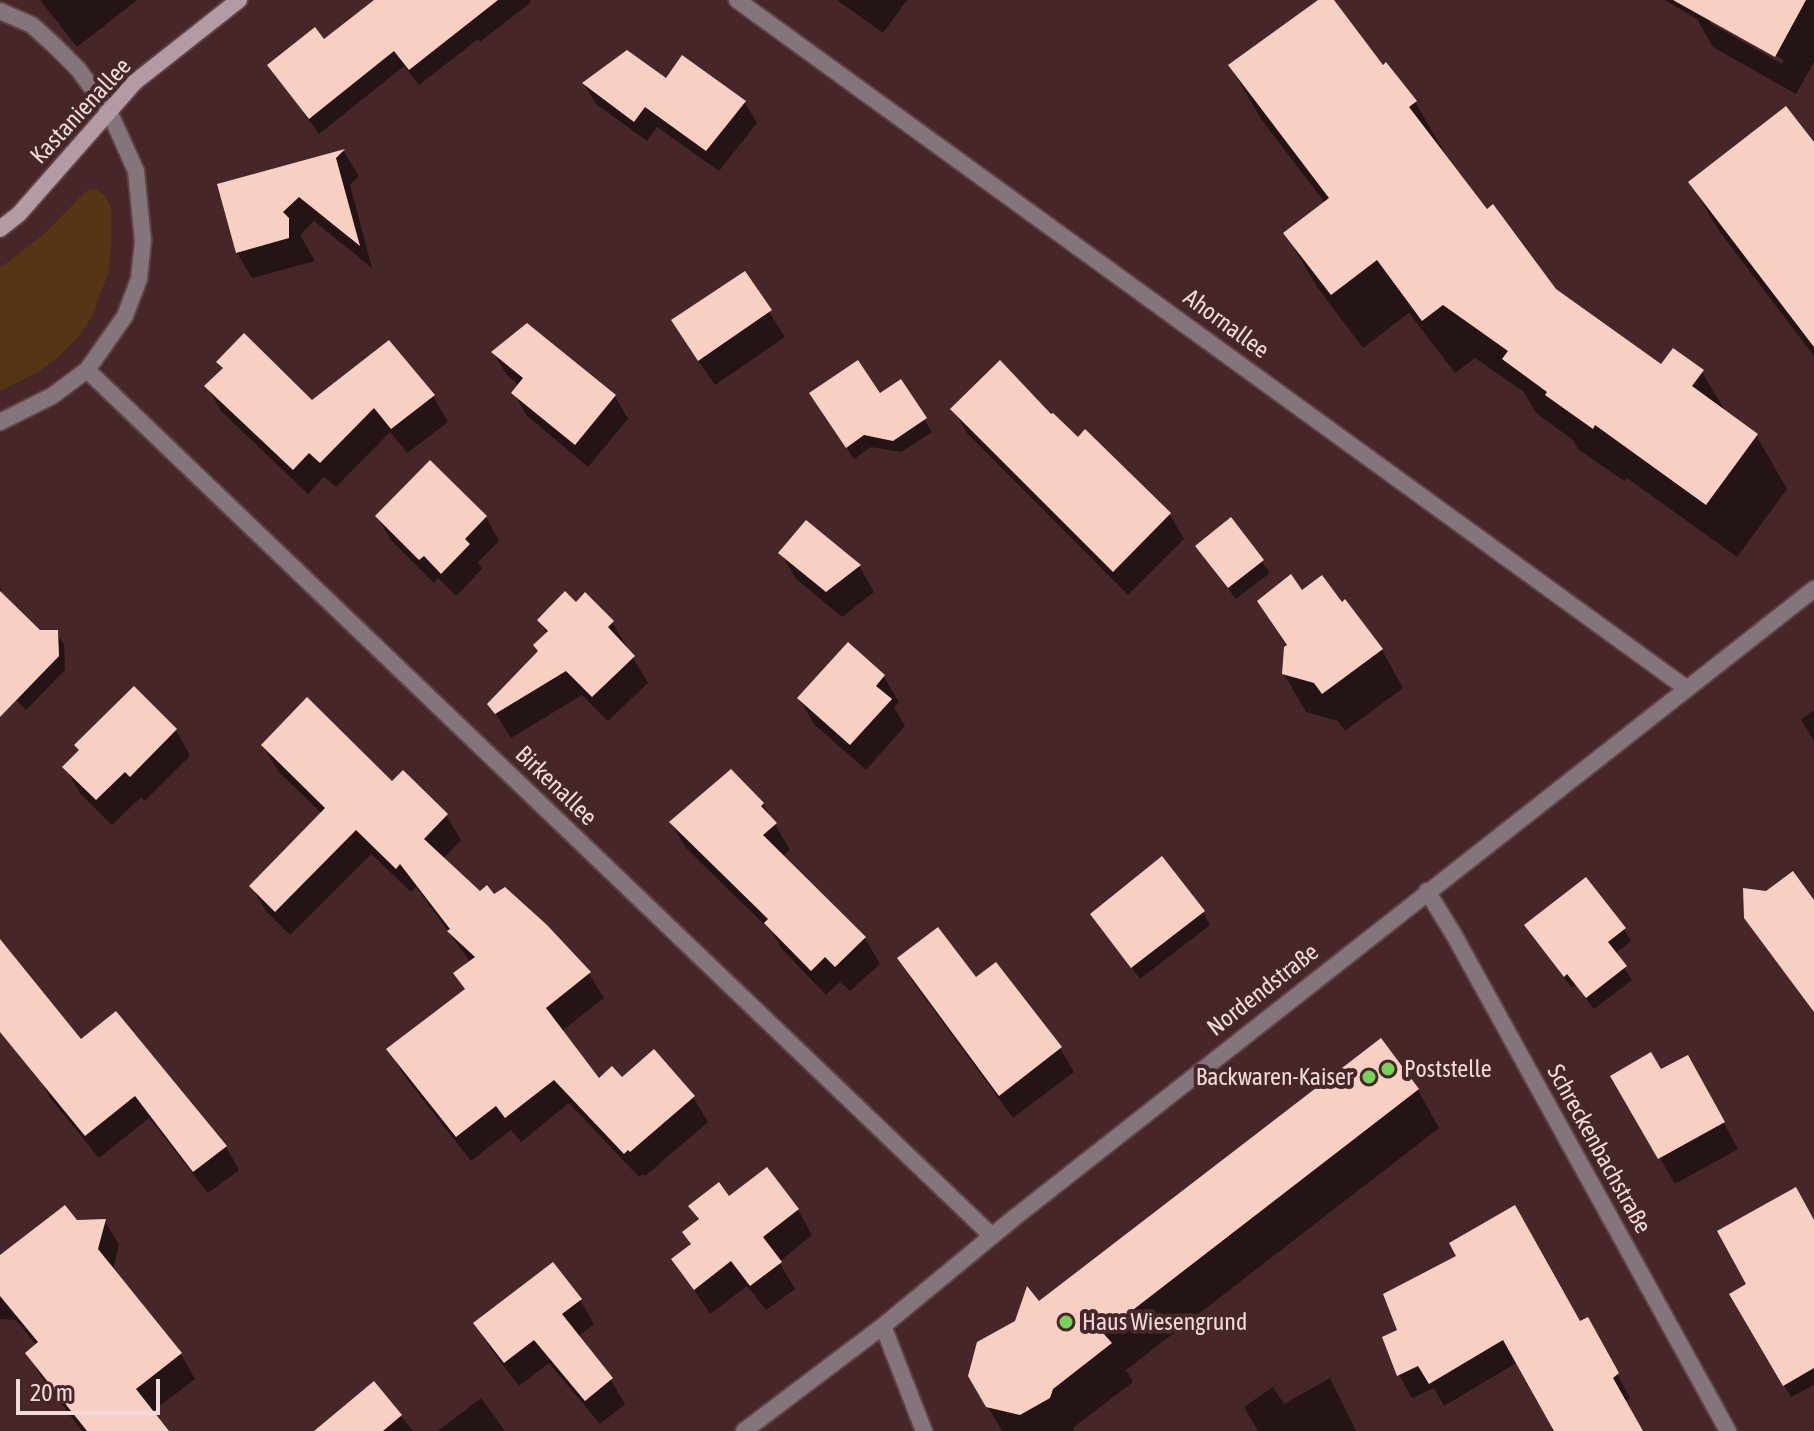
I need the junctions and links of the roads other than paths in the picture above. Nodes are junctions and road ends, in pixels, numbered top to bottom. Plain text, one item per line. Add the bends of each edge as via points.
1 (239, 0) edge
2 (737, 0) edge
3 (0, 11) edge
4 (109, 111) junction
5 (0, 229) edge
6 (87, 370) junction
7 (0, 422) edge
8 (1814, 589) edge
9 (1686, 688) junction
10 (1427, 891) junction
11 (992, 1236) junction
12 (883, 1326) junction
13 (744, 1431) edge
14 (924, 1431) edge
15 (1728, 1431) edge

1 - 4 street, Kastanienallee via 135,82
2 - 9 street, Ahornallee
3 - 4 street via 32,25 55,46
4 - 5 street, Kastanienallee
4 - 6 street via 136,171 143,241 139,279 125,316
6 - 7 street via 52,396
6 - 11 street, Birkenallee
8 - 9 street, Nordendstraße
9 - 10 street, Nordendstraße
10 - 11 street, Nordendstraße
10 - 15 street, Schreckenbachstraße
11 - 12 street, Nordendstraße
12 - 13 street, Nordendstraße
12 - 14 street

